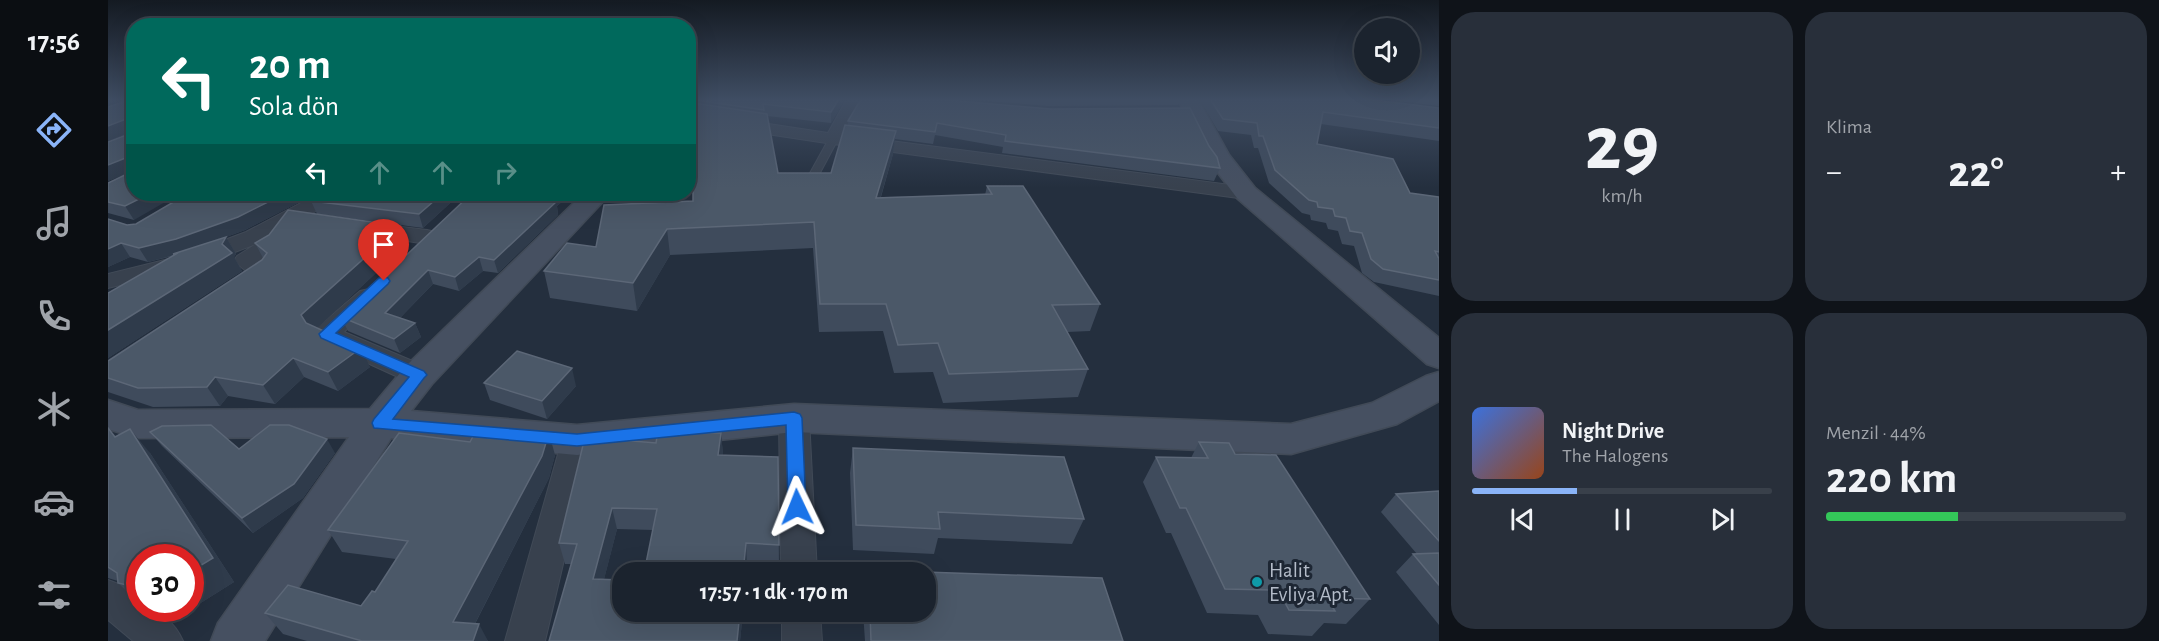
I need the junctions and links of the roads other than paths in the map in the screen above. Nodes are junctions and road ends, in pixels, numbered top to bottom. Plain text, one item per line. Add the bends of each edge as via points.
1 (767, 129) edge
2 (839, 129) edge
3 (1198, 129) edge
4 (833, 139) junction
5 (809, 184) edge
6 (1246, 193) junction
7 (319, 201) edge
8 (590, 201) edge
9 (289, 218) junction
10 (444, 222) edge
11 (323, 223) edge
12 (346, 226) edge
13 (387, 278) edge
14 (108, 281) edge
15 (221, 299) edge
16 (1439, 356) edge
17 (419, 375) junction
18 (1439, 385) edge
19 (794, 418) junction
20 (380, 423) junction
21 (118, 427) edge
22 (577, 440) junction
23 (800, 562) edge
24 (108, 597) edge
25 (801, 622) edge
26 (163, 641) edge
27 (236, 641) edge
28 (525, 641) edge
29 (802, 641) edge

1 - 4 street
2 - 4 street
3 - 6 street
4 - 5 lane
4 - 6 street
6 - 16 street
7 - 9 street
8 - 17 street
9 - 11 street
9 - 14 street via 254,237 193,260
9 - 15 street via 268,246 245,261 262,271
10 - 12 street via 419,245
13 - 17 street via 326,334
17 - 20 street
18 - 19 street via 1383,414 1291,439
19 - 22 street
19 - 23 street
20 - 21 street
20 - 22 street
20 - 27 street
22 - 28 street
24 - 26 street
25 - 29 street

